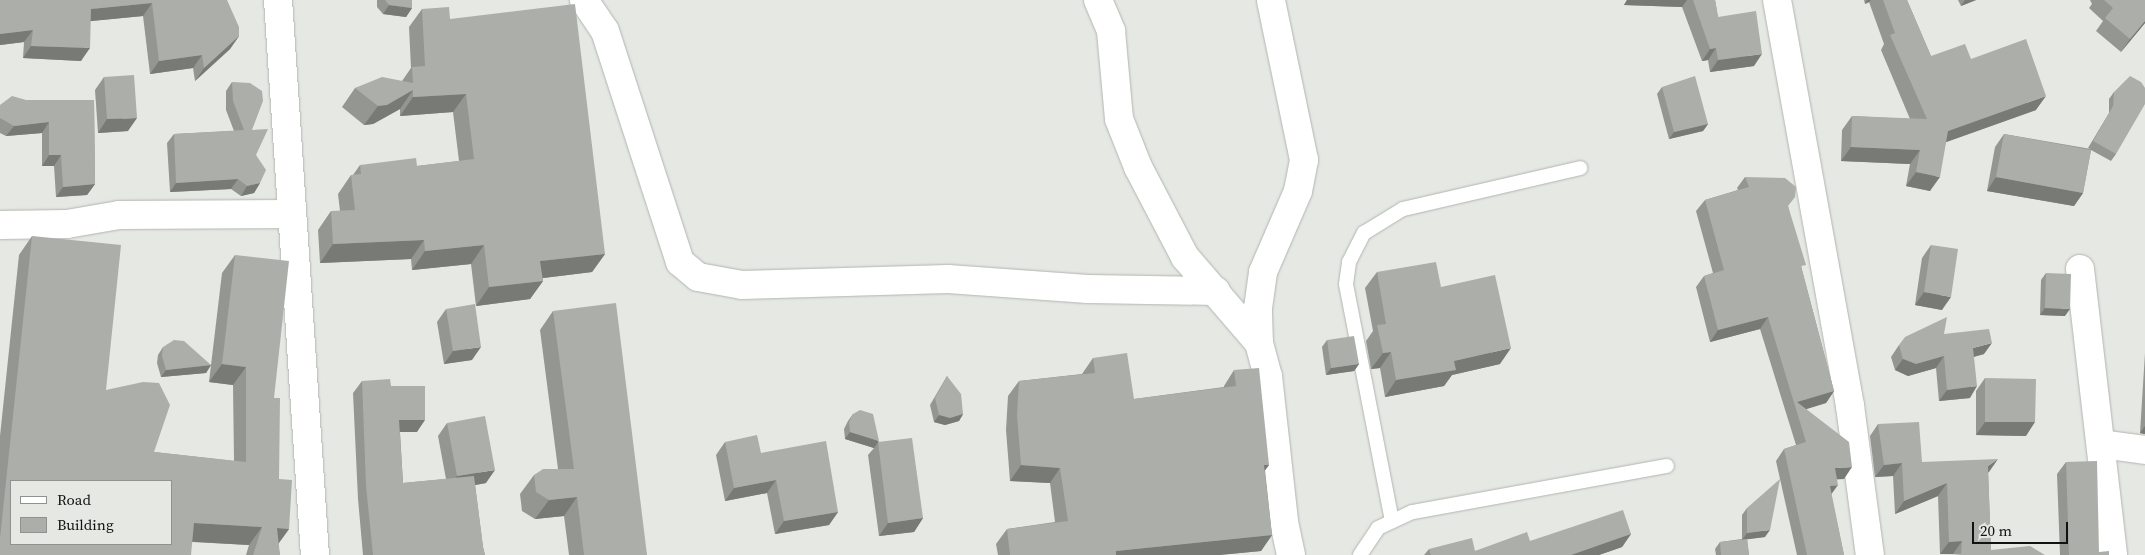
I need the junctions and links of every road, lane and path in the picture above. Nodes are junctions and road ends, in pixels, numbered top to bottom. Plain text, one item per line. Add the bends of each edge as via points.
1 (278, 0) edge
2 (584, 0) edge
3 (1098, 0) edge
4 (1271, 0) edge
5 (1777, 0) edge
6 (1580, 168) dead end
7 (291, 214) junction
8 (0, 225) edge
9 (2080, 270) dead end
10 (1216, 291) junction
11 (1259, 343) junction
12 (2101, 444) junction
13 (2145, 450) edge
14 (1667, 466) dead end
15 (1392, 522) junction
16 (315, 555) edge
17 (1291, 555) edge
18 (1360, 555) edge
19 (1870, 555) edge
20 (2113, 555) edge

1 - 7 street
2 - 10 street via 605,31 680,262 698,277 742,285 948,279 1088,289
3 - 10 street via 1111,31 1119,119 1135,159 1185,257
4 - 11 street via 1304,160 1298,191 1263,272 1258,308
5 - 19 street via 1850,406
6 - 15 lane via 1403,209 1364,233 1349,262 1346,284
7 - 8 street via 118,215 67,224
7 - 16 street
9 - 12 street
10 - 11 street
11 - 17 street via 1268,376 1284,522
12 - 13 street
12 - 20 street
14 - 15 lane via 1413,512
15 - 18 lane via 1378,528

